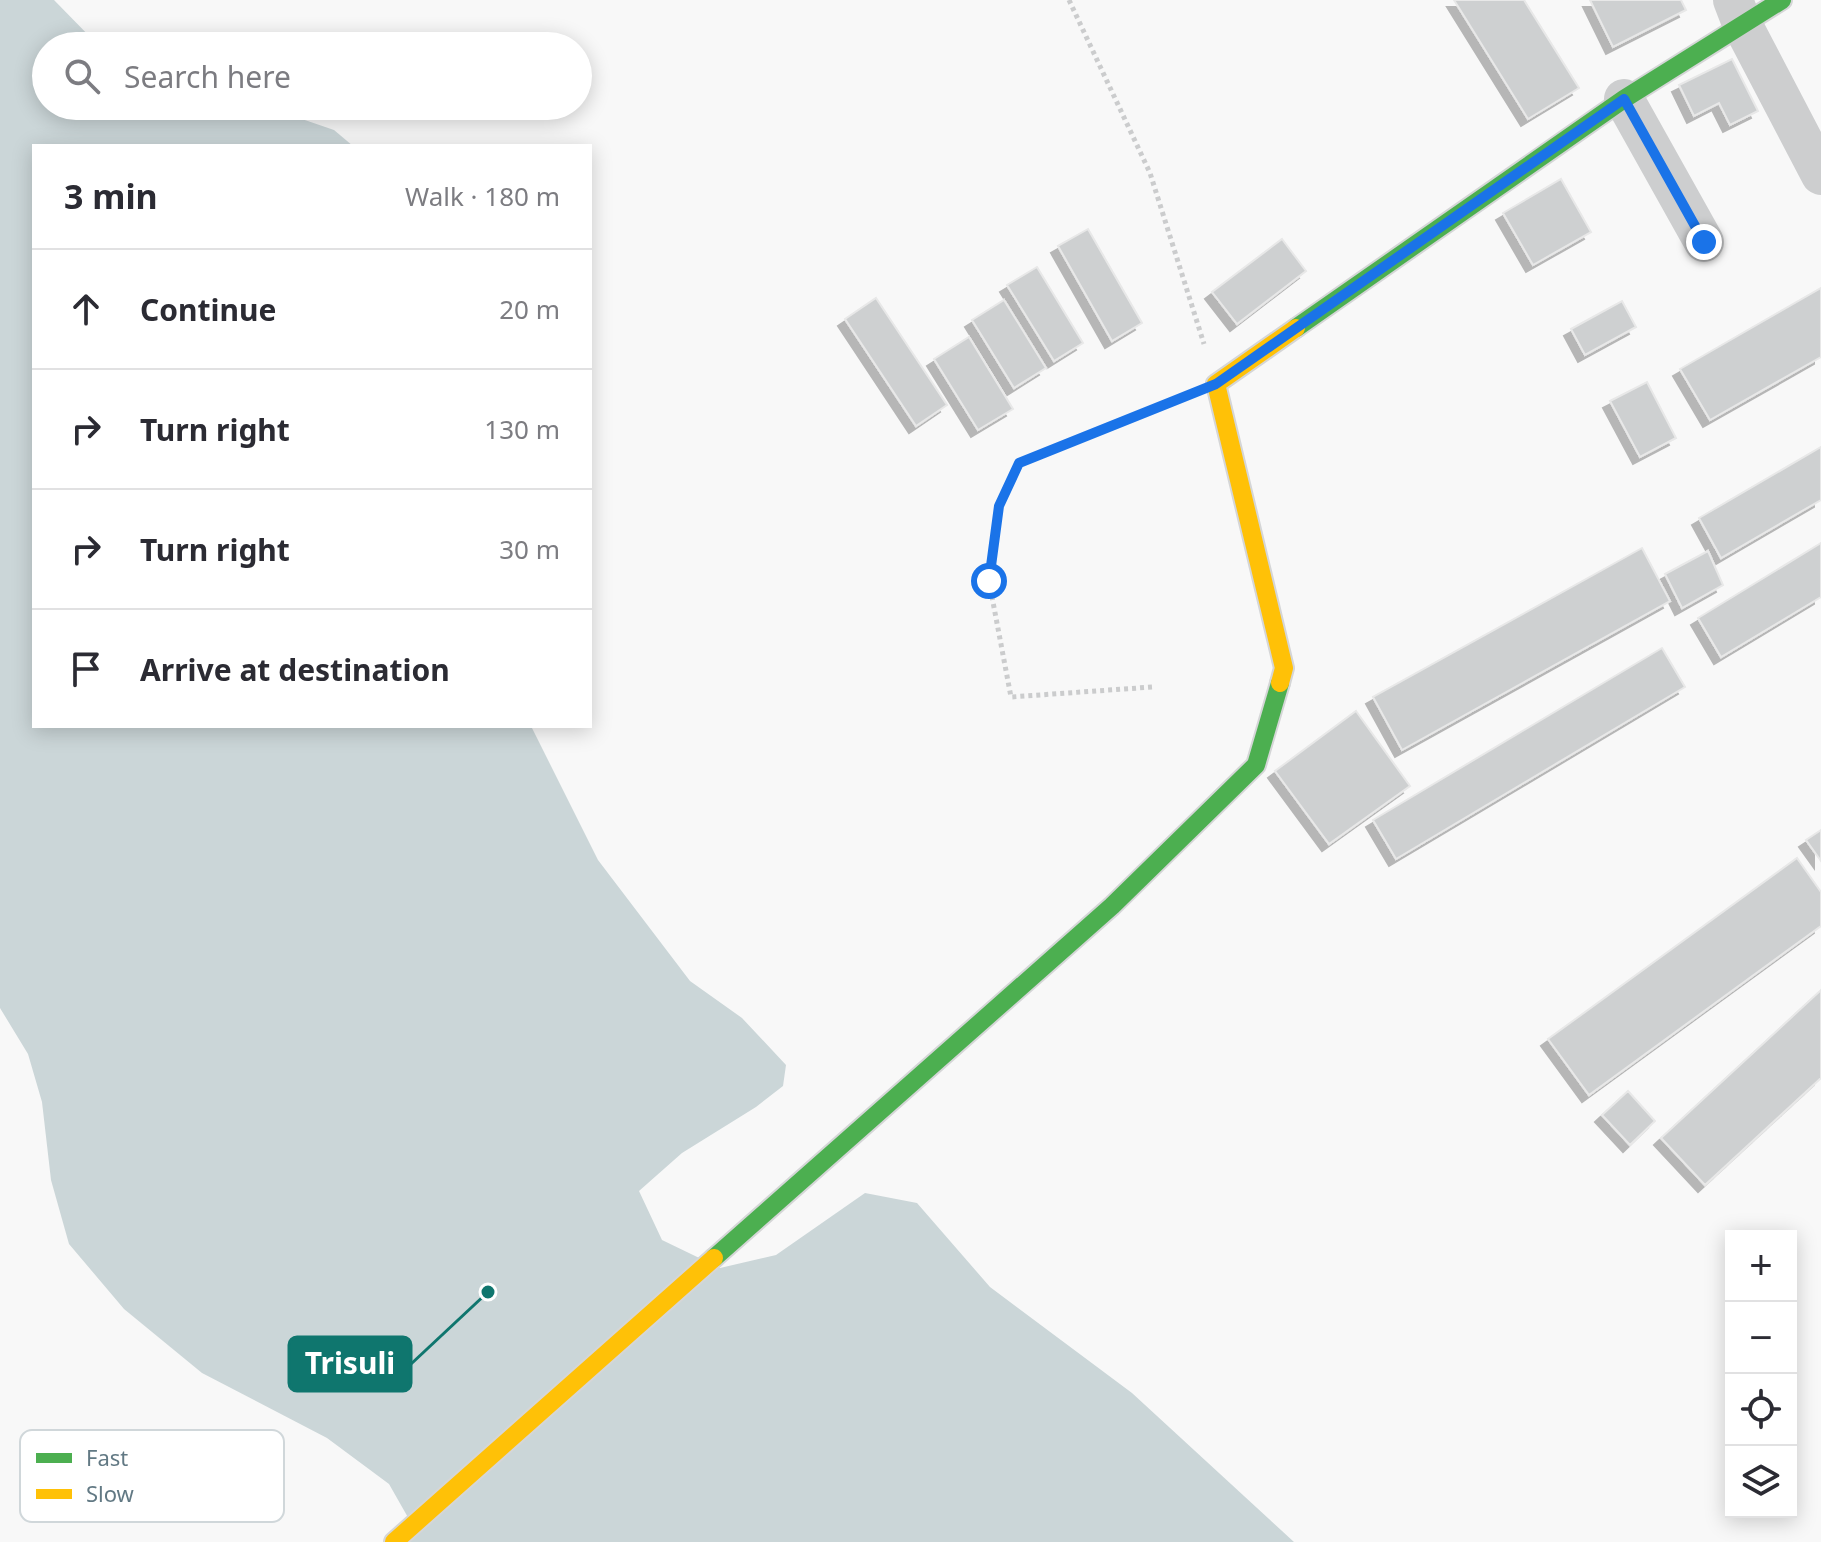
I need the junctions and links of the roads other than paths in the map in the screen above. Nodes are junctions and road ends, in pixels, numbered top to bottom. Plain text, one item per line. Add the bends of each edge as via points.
1 (1782, 0) edge
2 (1738, 13) edge
3 (1624, 99) junction
4 (1821, 175) edge
5 (1704, 242) dead end
6 (394, 1542) edge

1 - 2 street
2 - 3 street
2 - 4 street
3 - 5 street
3 - 6 street via 1216,384 1284,668 1256,765 1112,906

